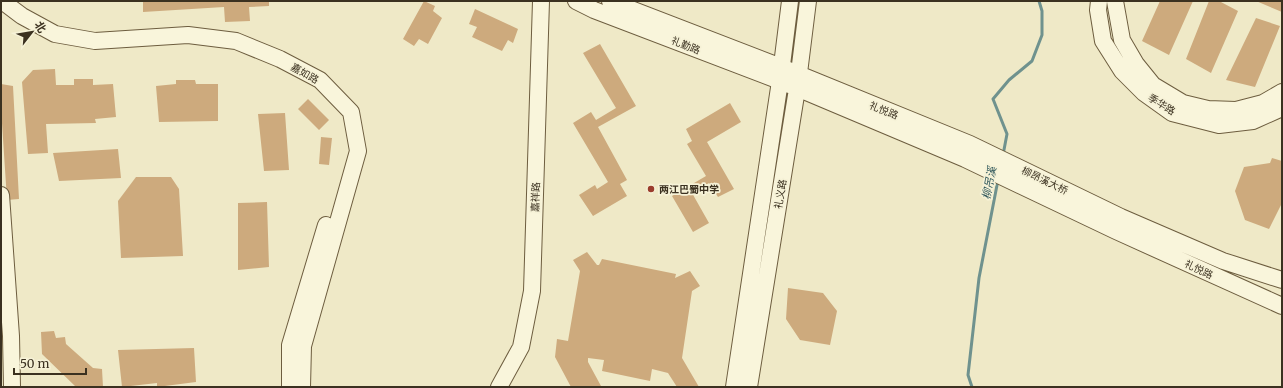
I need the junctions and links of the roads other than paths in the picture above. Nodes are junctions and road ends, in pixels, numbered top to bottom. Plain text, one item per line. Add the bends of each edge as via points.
1 (2, 1) edge
2 (541, 1) edge
3 (576, 1) edge
4 (610, 1) edge
5 (790, 1) edge
6 (808, 1) edge
7 (1099, 1) edge
8 (1115, 1) edge
9 (1, 13) edge
10 (780, 74) junction
11 (797, 82) junction
12 (1282, 92) edge
13 (1282, 108) edge
14 (970, 144) joint
15 (965, 159) joint
16 (1, 195) edge
17 (1118, 224) junction
18 (1282, 280) edge
19 (1282, 306) edge
20 (12, 387) edge
21 (290, 387) edge
22 (302, 387) edge
23 (499, 387) edge
24 (734, 387) edge
25 (749, 387) edge

1 - 22 main road, 嘉如路 via 22,16 55,34 95,41 188,35 236,42 280,59 320,80 351,112 358,151 303,346
2 - 23 main road, 嘉祥路 via 532,291 521,347
3 - 10 main road, 礼勤路 via 594,10
4 - 10 main road, 礼勤路
5 - 10 main road, 礼义路
6 - 11 main road, 礼义路
7 - 13 main road, 季华路 via 1103,42 1122,71 1144,93 1172,113 1219,125 1253,121
8 - 12 main road, 季华路 via 1122,40 1136,64 1153,85 1183,103 1208,109 1236,110 1263,103
9 - 21 main road, 嘉如路 via 18,26 53,44 98,50 187,45 234,50 277,67 316,88 342,117 348,151 290,345
10 - 11 main road, 礼勤路
10 - 24 main road, 礼义路
11 - 14 main road, 礼悦路
11 - 15 main road, 礼悦路
11 - 25 main road, 礼义路
14 - 17 main road, 柳昂溪大桥
15 - 17 main road, 柳昂溪大桥
16 - 20 main road
17 - 18 main road, 礼悦路
17 - 19 main road, 礼悦路

